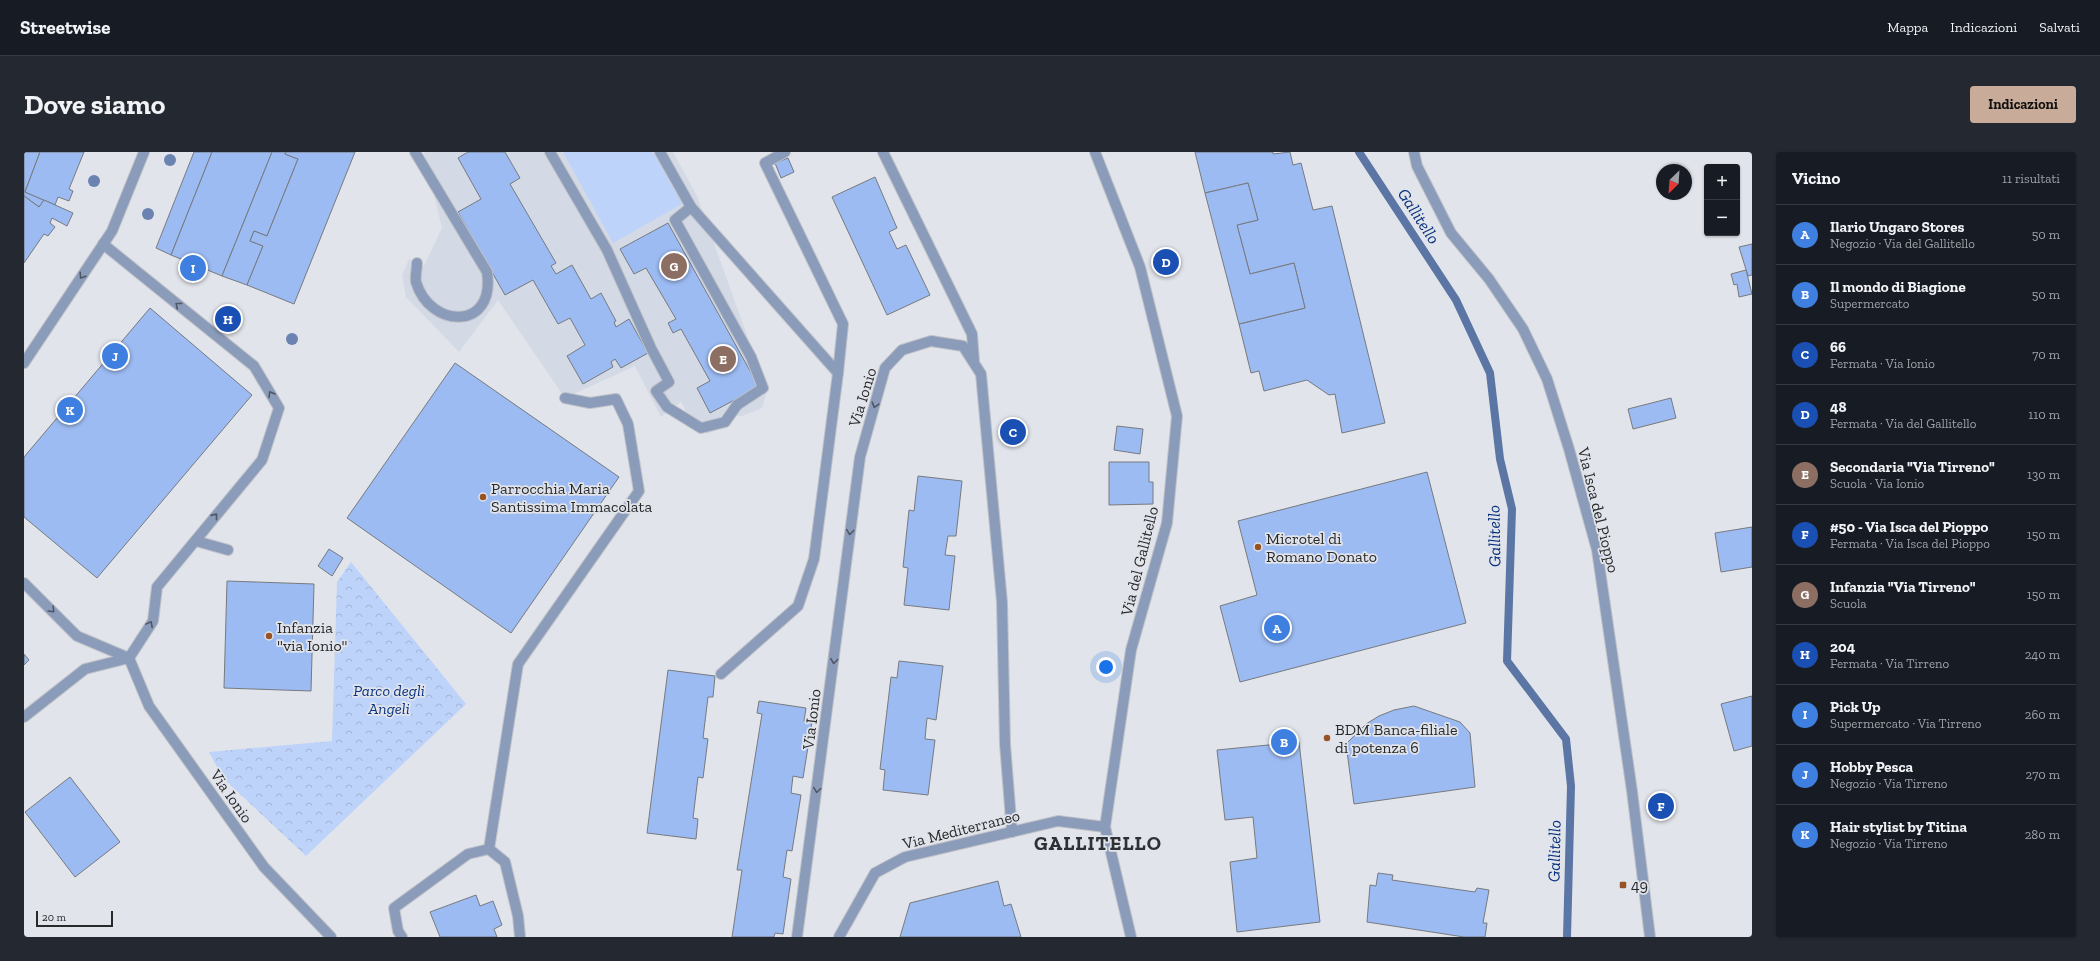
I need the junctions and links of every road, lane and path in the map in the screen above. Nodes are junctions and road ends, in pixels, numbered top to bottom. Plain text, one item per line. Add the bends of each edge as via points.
1 (144, 152) edge
2 (415, 152) edge
3 (550, 152) edge
4 (660, 152) edge
5 (785, 152) edge
6 (883, 152) edge
7 (1095, 152) edge
8 (1414, 152) edge
9 (691, 207) junction
10 (103, 244) junction
11 (417, 263) dead end
12 (24, 363) edge
13 (974, 363) junction
14 (838, 373) junction
15 (565, 398) dead end
16 (196, 541) junction
17 (228, 550) dead end
18 (24, 583) edge
19 (129, 658) junction
20 (721, 674) dead end
21 (24, 717) edge
22 (1105, 826) junction
23 (1012, 832) junction
24 (489, 849) junction
25 (331, 937) edge
26 (402, 937) edge
27 (520, 937) edge
28 (797, 937) edge
29 (839, 937) edge
30 (1131, 937) edge
31 (1650, 937) edge

1 - 10 street via 112,231
2 - 11 street via 487,272 489,286 480,309 470,316 456,318 438,311 424,298 416,280
3 - 9 street via 607,250 669,382 656,391 667,407 701,428 725,422 737,405 763,388 751,357 676,220
4 - 9 street
5 - 14 street via 765,163 843,324
6 - 13 street via 972,334
7 - 22 street, Via del Gallitello via 1140,267 1178,416 1167,523 1131,650
8 - 31 street, Via Isca del Pioppo via 1417,166 1451,233 1489,279 1523,329 1547,379 1569,449 1597,550
9 - 14 street
10 -> 12 street
16 -> 10 street via 262,460 279,408 254,366
13 - 23 street, Via Ionio via 981,374 1002,602 1005,744
13 -> 28 street, Via Ionio via 963,346 931,341 902,350 885,368 860,457
14 - 20 street via 814,559 798,606
15 - 24 street via 590,403 616,399 628,424 639,491 518,664
16 - 17 street
19 -> 16 street via 152,621 158,587
18 -> 19 street via 77,636
19 - 21 street via 85,669
19 - 25 street, Via Ionio via 149,706 264,867
22 - 23 street, Via Mediterraneo via 1058,821
22 - 30 street, Via del Gallitello
23 - 29 street, Via Mediterraneo via 905,857 874,873
24 - 26 street via 468,854 394,908 398,931
24 - 27 street via 505,862 518,916

